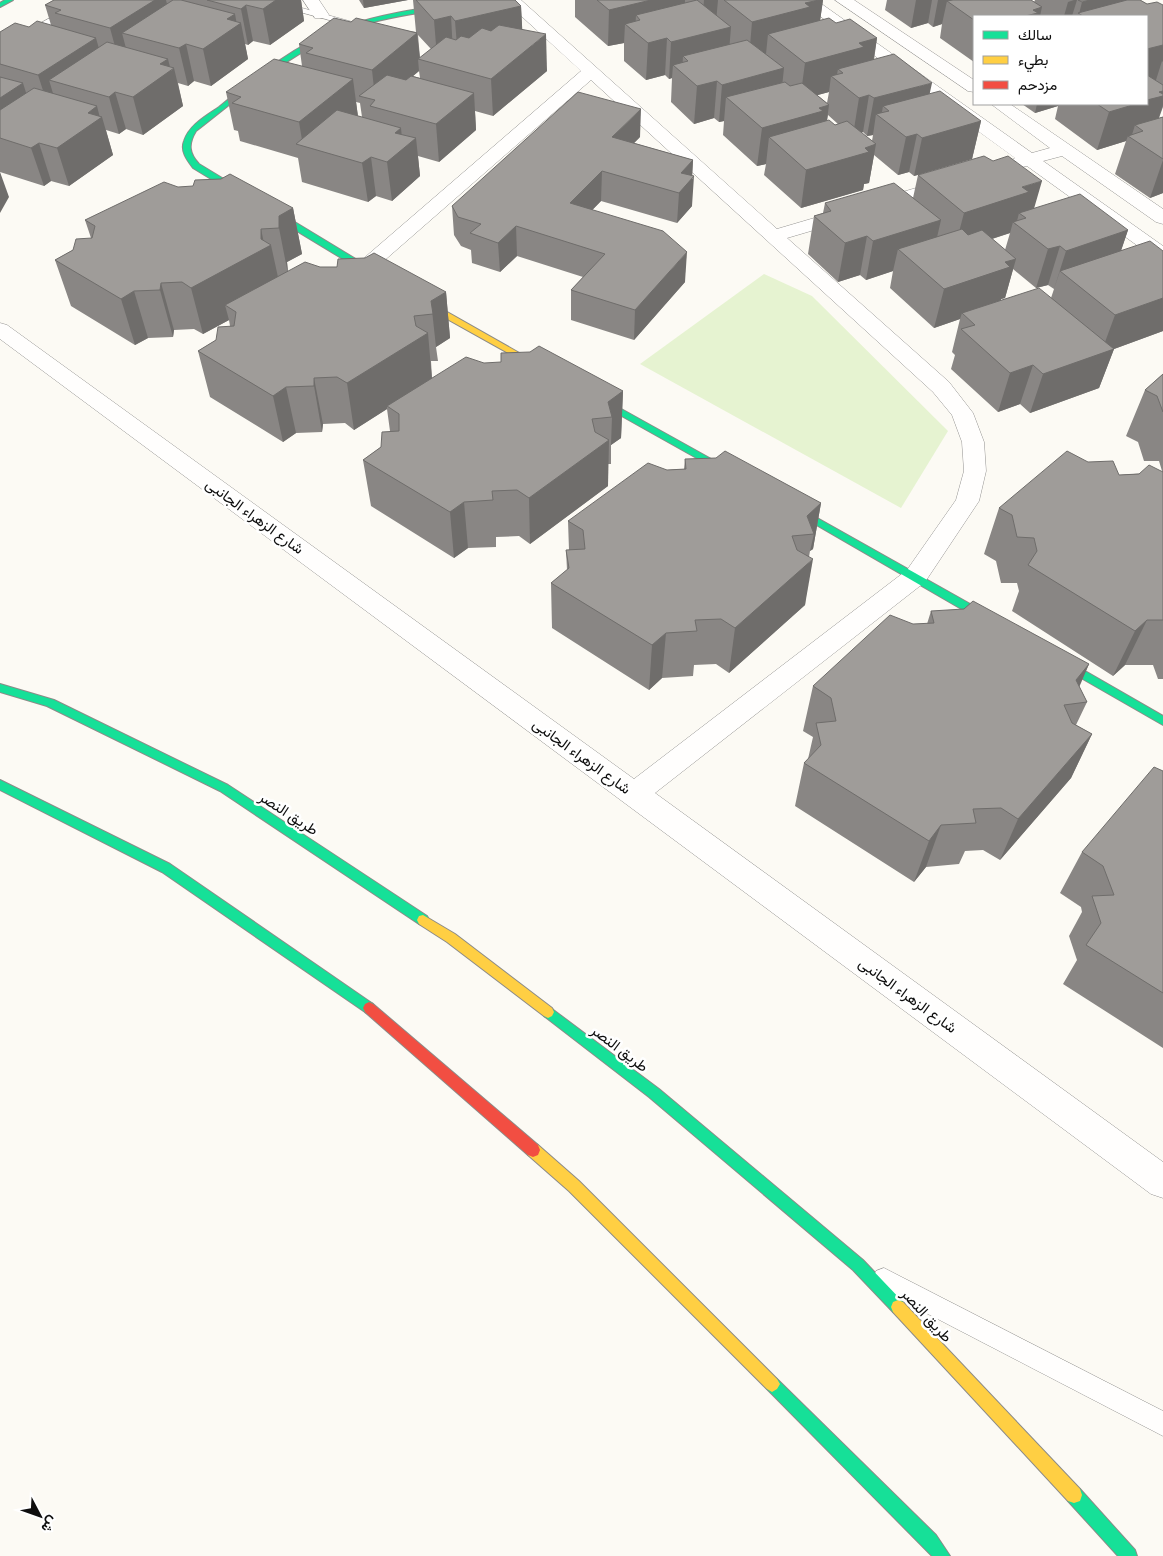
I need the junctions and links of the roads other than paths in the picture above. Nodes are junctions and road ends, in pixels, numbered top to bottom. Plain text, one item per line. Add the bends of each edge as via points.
1 (10, 0) edge
2 (93, 0) edge
3 (261, 0) edge
4 (311, 0) edge
5 (490, 0) edge
6 (512, 0) edge
7 (806, 0) edge
8 (843, 0) edge
9 (0, 6) edge
10 (321, 15) junction
11 (358, 25) junction
12 (0, 53) edge
13 (591, 71) junction
14 (973, 86) edge
15 (1000, 105) edge
16 (1066, 149) junction
17 (1031, 159) junction
18 (1002, 168) edge
19 (964, 179) edge
20 (1163, 218) edge
21 (774, 236) junction
22 (1163, 256) edge
23 (363, 269) junction
24 (389, 283) edge
25 (407, 293) edge
26 (0, 329) edge
27 (553, 375) edge
28 (579, 389) edge
29 (743, 480) edge
30 (778, 499) edge
31 (916, 576) junction
32 (1010, 631) edge
33 (1044, 651) edge
34 (0, 688) edge
35 (1163, 722) edge
36 (0, 786) edge
37 (634, 794) junction
38 (1163, 1182) edge
39 (858, 1265) junction
40 (1163, 1424) edge
41 (942, 1556) edge
42 (1129, 1556) edge

1 - 9 main road
2 - 12 street
3 - 10 lane
4 - 10 street
5 - 11 main road
6 - 13 street
7 - 17 street
8 - 14 street
10 - 11 lane
11 - 23 main road via 315,42 292,57 193,130 185,142 186,155 196,166
13 - 21 street
13 - 23 street
15 - 16 street
16 - 17 street
16 - 20 street
17 - 18 street
17 - 22 street
19 - 21 street
21 - 31 street via 941,387 962,413 974,452 975,471 967,501
23 - 24 main road
25 - 27 main road
26 - 37 street, شارع الزهراء الجانبى
28 - 29 main road
30 - 31 main road
31 - 32 main road
31 - 37 street
33 - 35 main road
34 - 39 main road, طريق النصر via 50,702 224,788 451,938 654,1093
36 - 41 main road via 166,868 379,1015 574,1186
37 - 38 street, شارع الزهراء الجانبى
39 - 40 lane
39 - 42 main road, طريق النصر

